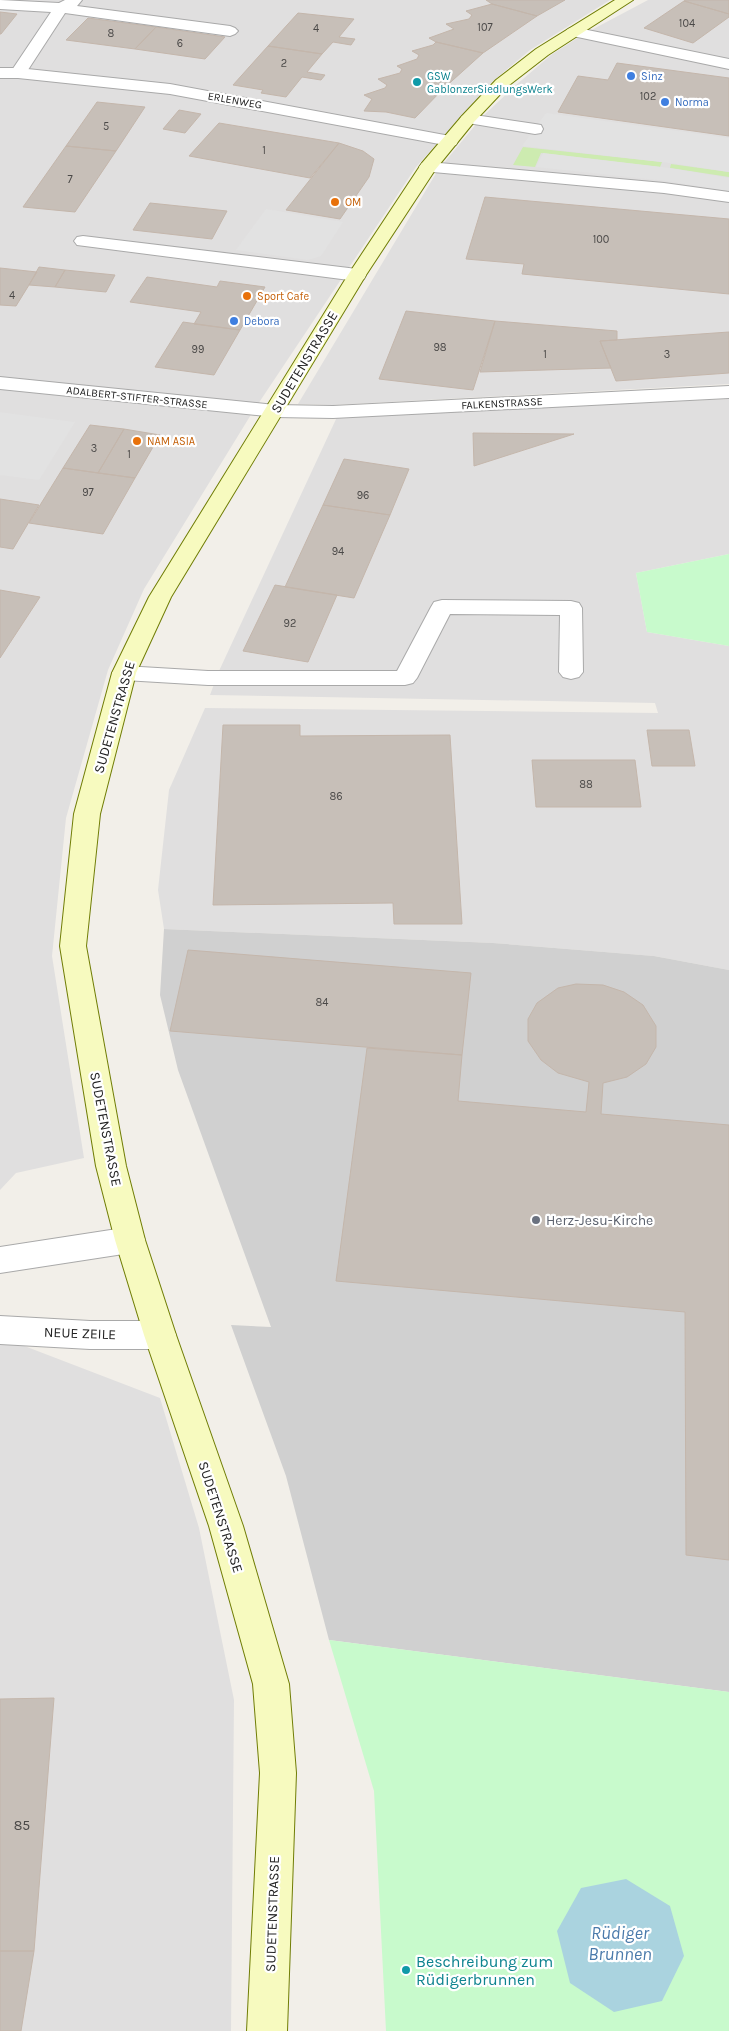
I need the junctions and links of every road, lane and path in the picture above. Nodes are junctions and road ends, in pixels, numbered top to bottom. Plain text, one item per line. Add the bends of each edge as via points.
1 (76, 0) edge
2 (625, 0) edge
3 (0, 4) edge
4 (61, 8) junction
5 (230, 30) dead end
6 (573, 32) junction
7 (729, 64) edge
8 (0, 73) edge
9 (18, 73) junction
10 (468, 118) junction
11 (535, 129) dead end
12 (450, 141) junction
13 (428, 167) junction
14 (729, 197) edge
15 (83, 241) dead end
16 (357, 275) junction
17 (0, 383) edge
18 (729, 392) edge
19 (274, 411) junction
20 (572, 672) dead end
21 (124, 673) junction
22 (130, 1240) junction
23 (0, 1260) edge
24 (0, 1330) edge
25 (160, 1335) junction
26 (267, 2031) edge

1 - 4 street
2 - 6 street, SUDETENSTRASSE
3 - 4 street
4 - 5 street
4 - 9 street
6 - 7 street
6 - 10 street, SUDETENSTRASSE via 502,83
8 - 9 street, ERLENWEG
9 - 12 street, ERLENWEG via 170,89
10 - 11 street
10 - 12 street, SUDETENSTRASSE
12 - 13 street, SUDETENSTRASSE
13 - 14 street via 664,188
13 - 16 street, SUDETENSTRASSE
15 - 16 street
16 - 19 street, SUDETENSTRASSE
17 - 19 street, ADALBERT-STIFTER-STRASSE
18 - 19 street, FALKENSTRASSE via 333,412
19 - 21 street, SUDETENSTRASSE via 160,597
20 - 21 street via 571,608 442,607 405,678 208,678
21 - 22 street, SUDETENSTRASSE via 87,814 73,946 111,1166
22 - 23 street
22 - 25 street, SUDETENSTRASSE
24 - 25 street, NEUE ZEILE
25 - 26 street, SUDETENSTRASSE via 226,1526 271,1684 278,1773

